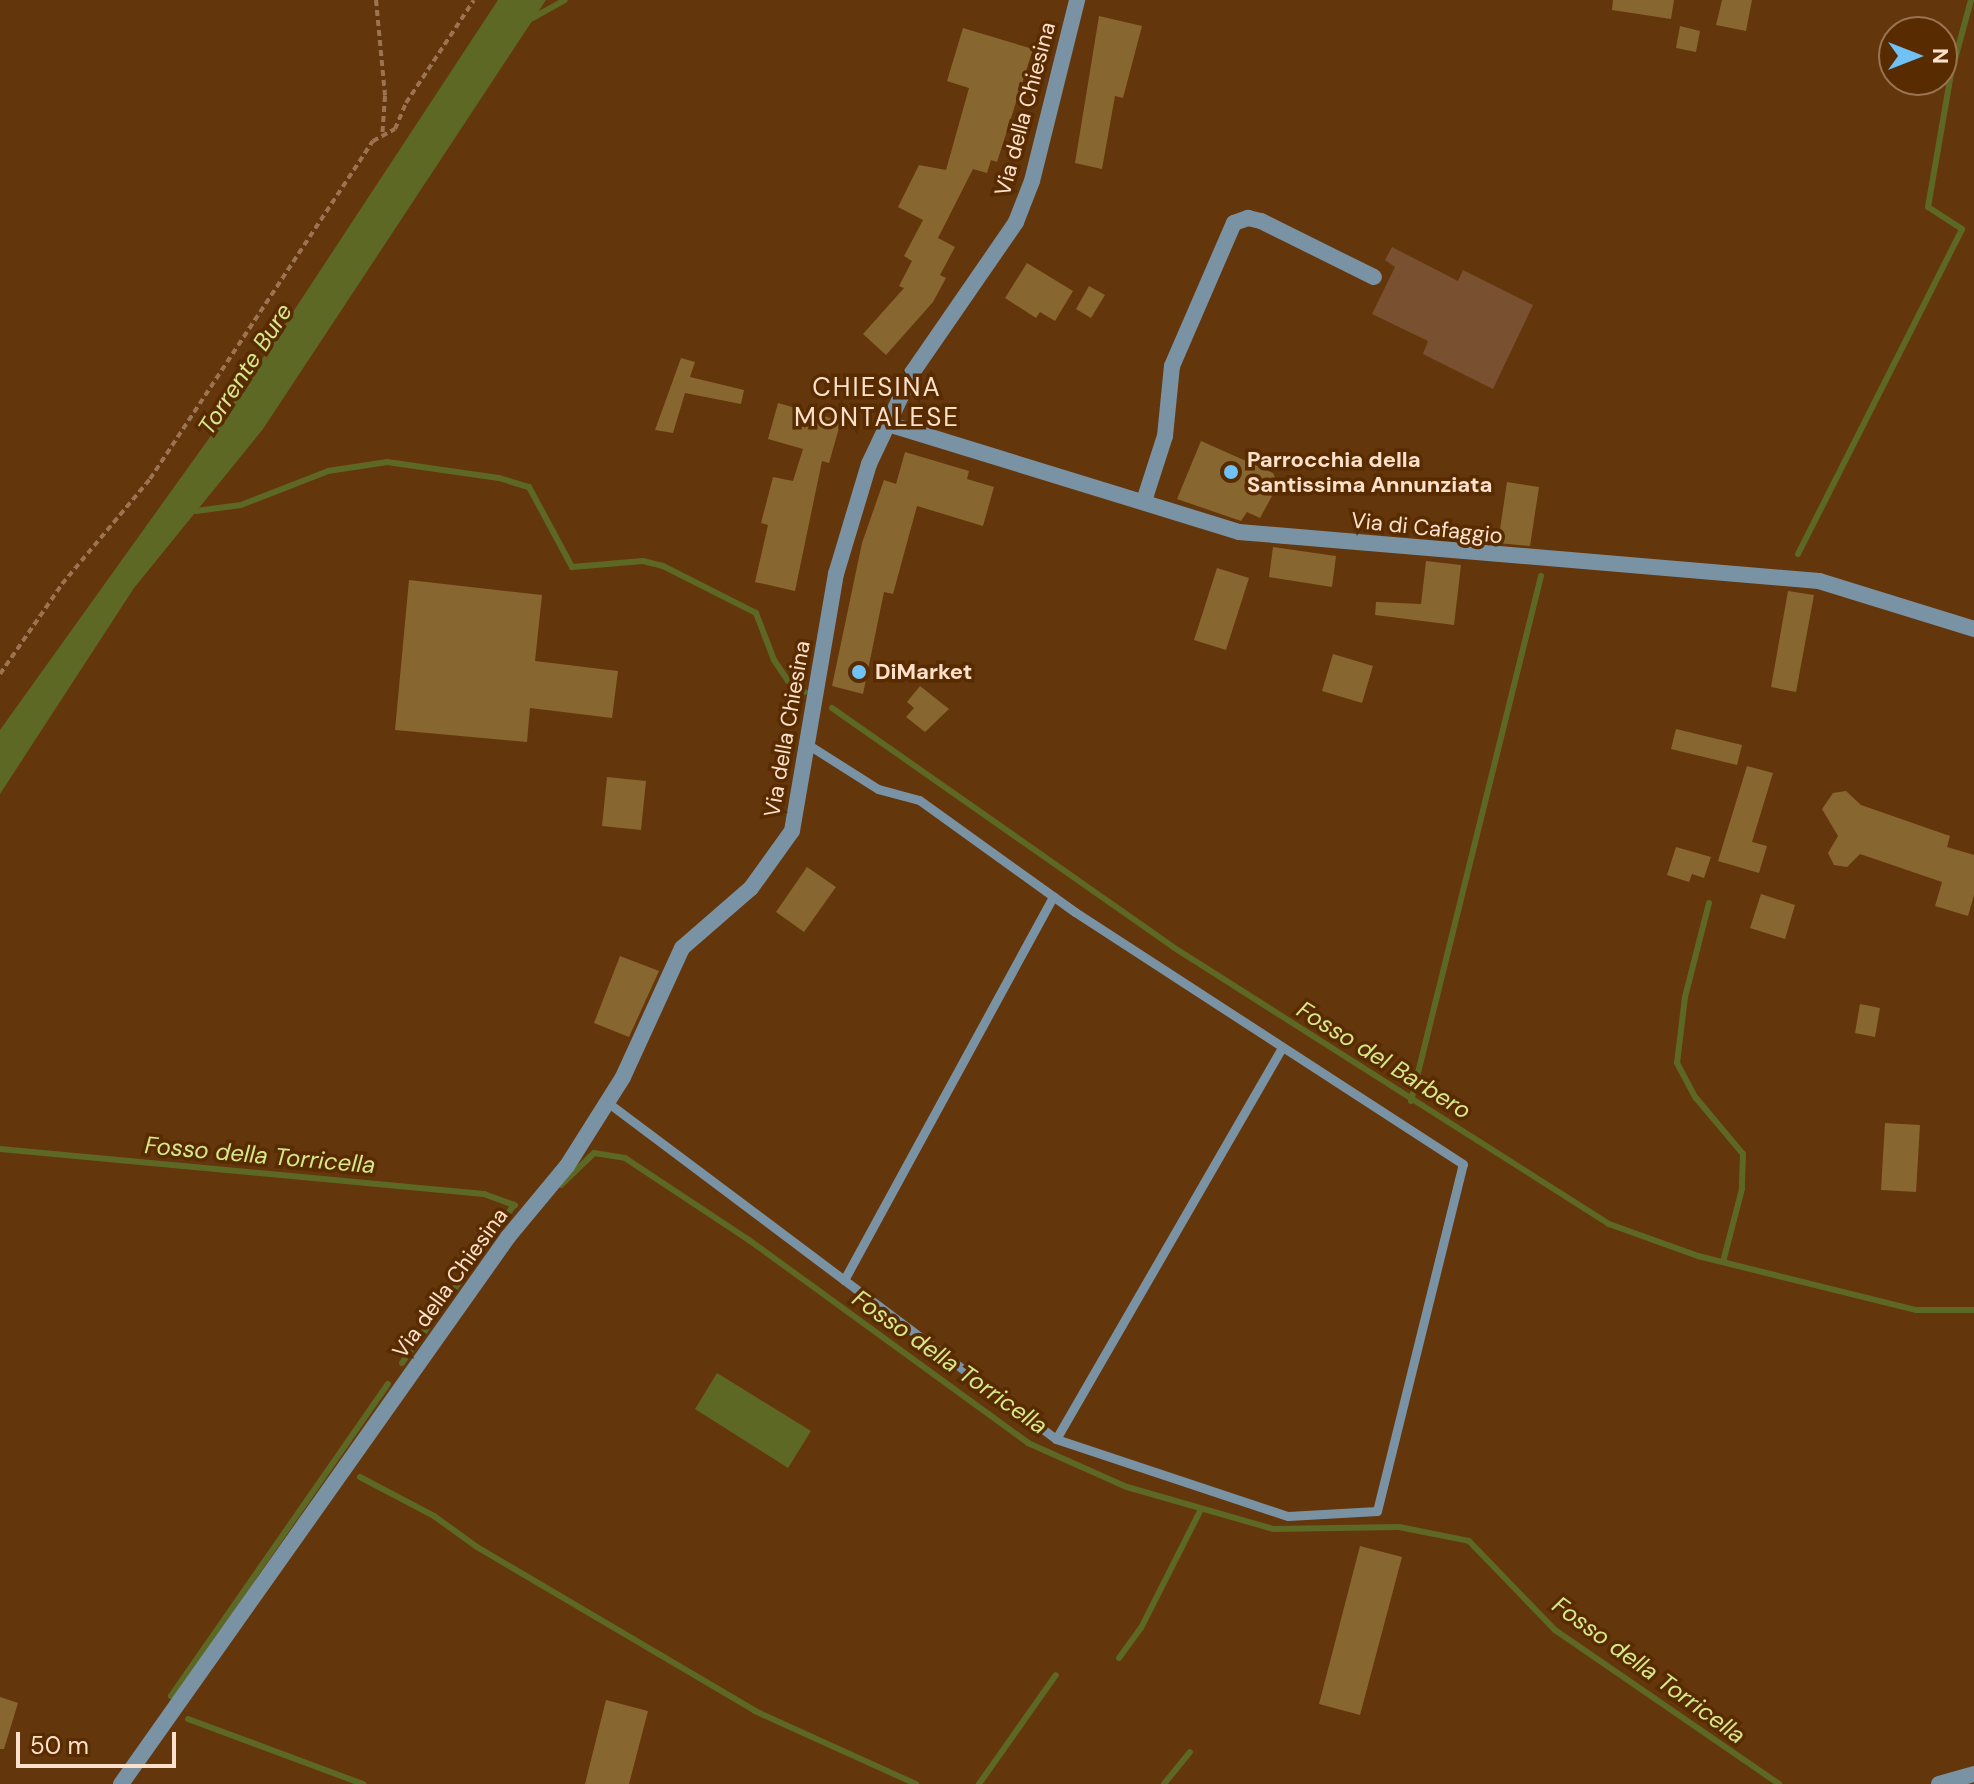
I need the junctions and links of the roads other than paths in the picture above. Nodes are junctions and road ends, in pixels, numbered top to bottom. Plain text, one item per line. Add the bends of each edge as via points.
1 (1077, 0) edge
2 (1374, 277) dead end
3 (885, 423) junction
4 (1144, 501) junction
5 (1974, 629) edge
6 (807, 744) junction
7 (1053, 896) junction
8 (1281, 1049) junction
9 (607, 1102) junction
10 (844, 1280) junction
11 (1056, 1439) junction
12 (1974, 1774) edge
13 (121, 1784) edge
14 (1939, 1784) edge

1 - 3 street, Via della Chiesina via 1021,211 912,373
2 - 4 street via 1261,221 1234,223 1172,366 1165,436
3 - 4 street, Via di Cafaggio
3 - 6 street, Via della Chiesina via 836,574
4 - 5 street, Via di Cafaggio via 1248,533 1819,581
6 - 7 lane via 878,789 919,800
6 - 9 street, Via della Chiesina via 792,831 751,888 682,948
7 - 8 lane
7 - 10 lane
8 - 11 lane
8 - 11 lane via 1463,1164 1377,1511 1288,1516
9 - 10 lane
9 - 13 street, Via della Chiesina via 567,1166 508,1237
10 - 11 lane
12 - 14 street

